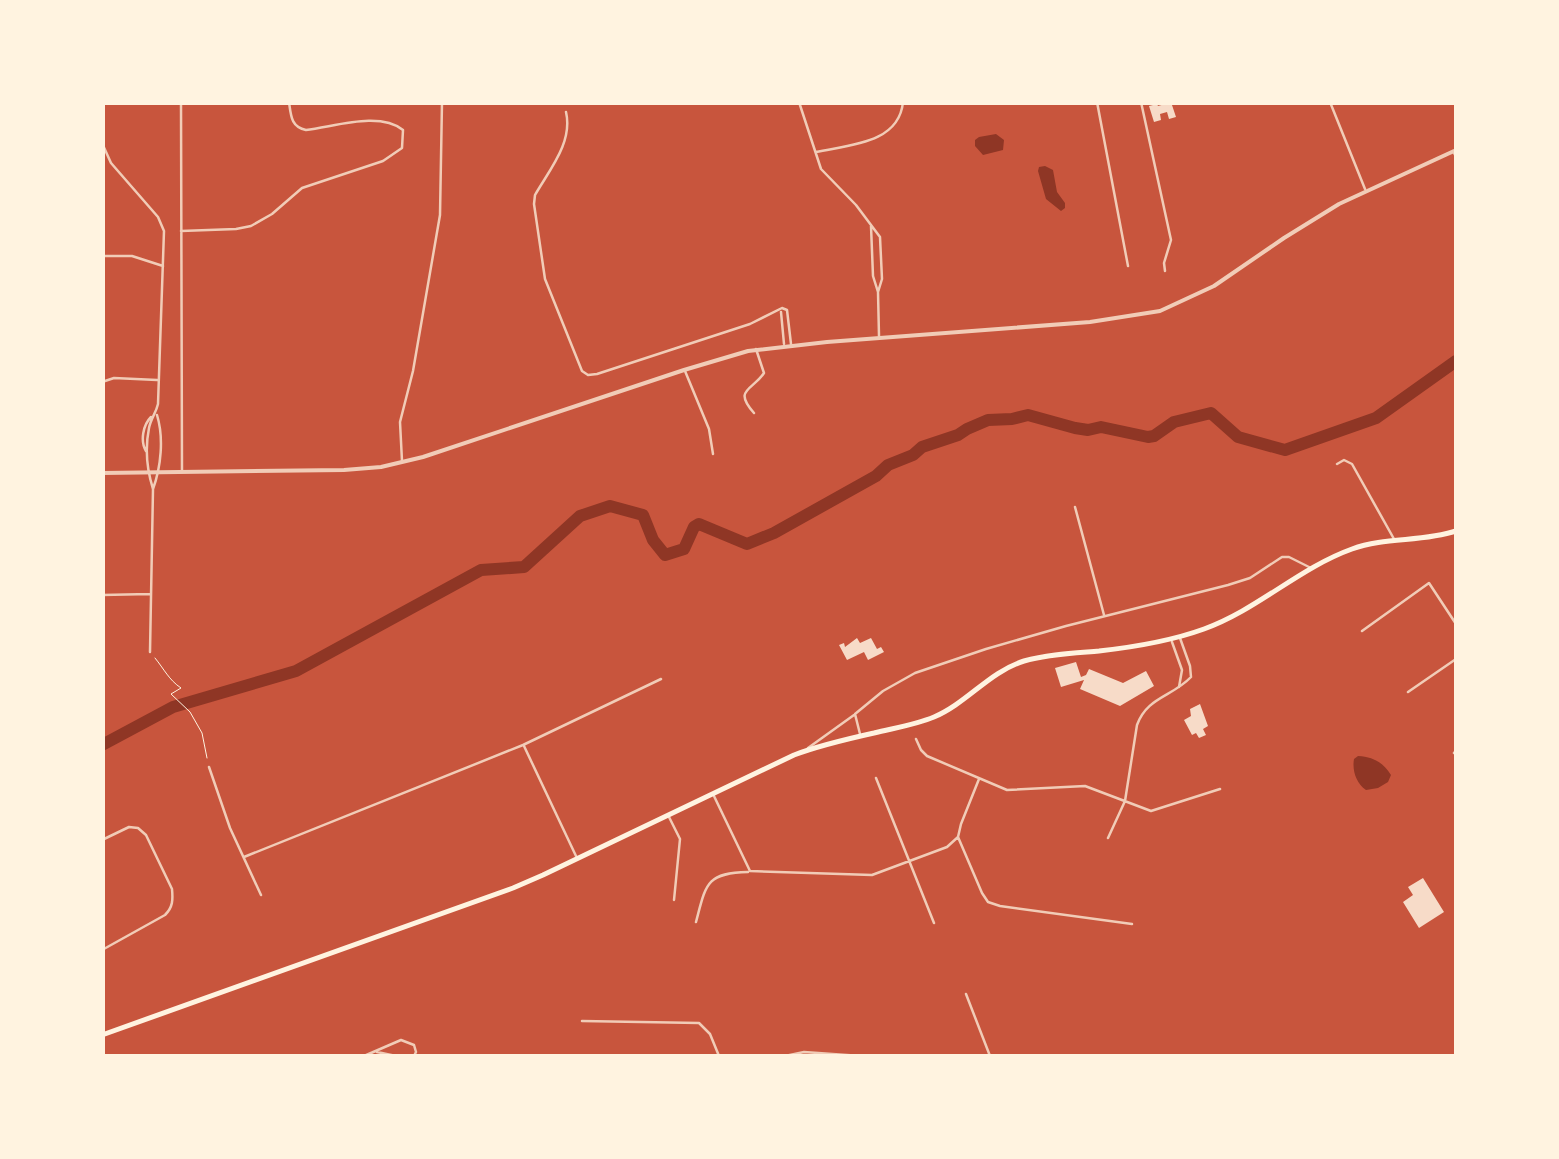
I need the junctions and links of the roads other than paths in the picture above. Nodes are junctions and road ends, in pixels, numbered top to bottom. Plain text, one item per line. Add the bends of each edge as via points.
1 (181, 102) edge
2 (289, 102) edge
3 (442, 102) edge
4 (799, 102) edge
5 (903, 102) edge
6 (1097, 102) edge
7 (1141, 102) edge
8 (1330, 102) edge
9 (566, 112) dead end
10 (102, 142) edge
11 (814, 152) junction
12 (1456, 152) edge
13 (1366, 192) junction
14 (870, 226) junction
15 (181, 231) junction
16 (102, 256) edge
17 (165, 266) junction
18 (1128, 266) dead end
19 (1165, 272) dead end
20 (878, 293) junction
21 (879, 338) junction
22 (788, 345) junction
23 (756, 349) junction
24 (684, 370) junction
25 (158, 380) junction
26 (102, 382) edge
27 (156, 413) junction
28 (754, 413) dead end
29 (713, 454) dead end
30 (402, 463) junction
31 (1337, 464) dead end
32 (159, 472) junction
33 (182, 472) junction
34 (102, 473) edge
35 (148, 473) junction
36 (153, 489) junction
37 (1075, 507) dead end
38 (1456, 531) edge
39 (1395, 540) junction
40 (1312, 569) junction
41 (150, 594) junction
42 (102, 595) edge
43 (1104, 617) junction
44 (1456, 624) edge
45 (1362, 631) dead end
46 (1179, 636) junction
47 (1170, 639) junction
48 (150, 652) road end
49 (1456, 659) edge
50 (661, 679) dead end
51 (1179, 688) junction
52 (1408, 692) dead end
53 (855, 714) junction
54 (860, 736) junction
55 (916, 739) dead end
56 (523, 745) junction
57 (806, 750) junction
58 (209, 767) road end
59 (876, 778) dead end
60 (979, 778) junction
61 (1220, 789) dead end
62 (712, 793) junction
63 (1125, 801) junction
64 (668, 814) junction
65 (958, 837) junction
66 (1108, 838) dead end
67 (102, 840) edge
68 (244, 858) junction
69 (577, 859) junction
70 (910, 862) junction
71 (750, 872) junction
72 (261, 895) dead end
73 (674, 900) dead end
74 (696, 922) dead end
75 (934, 924) dead end
76 (1132, 924) dead end
77 (102, 950) edge
78 (966, 994) dead end
79 (582, 1021) dead end
80 (102, 1035) edge
81 (376, 1052) junction
82 (364, 1056) edge
83 (396, 1056) edge
84 (414, 1056) edge
85 (719, 1056) edge
86 (785, 1056) edge
87 (861, 1056) edge
88 (990, 1056) edge

1 - 15 street
2 - 15 street via 298,128 388,124 402,128 402,148 384,161 302,188 251,226
3 - 30 street via 440,215 402,413
4 - 11 street
5 - 11 street via 899,119 879,138
6 - 18 street
7 - 19 street via 1171,240
8 - 13 street
9 - 22 street via 566,137 534,204 546,279 582,371 597,374 772,312 780,311
10 - 17 street via 111,164 162,221
11 - 14 street
12 - 13 street
13 - 21 street via 1214,286 1160,311
14 - 20 street
14 - 20 street via 882,249
15 - 33 street
16 - 17 street
17 - 25 street
20 - 21 street
21 - 22 street
22 - 23 street
23 - 24 street
23 - 28 street via 764,373 744,396
24 - 29 street
24 - 30 street
25 - 26 street
25 - 27 street
27 - 32 street
27 - 35 street via 149,424
30 - 33 street
31 - 39 street via 1352,464
32 - 33 street
32 - 35 street
32 - 36 street
34 - 35 street
35 - 36 street
36 - 41 street
37 - 43 street
38 - 39 main road
39 - 40 main road via 1352,549
40 - 43 street via 1279,558 1237,582
40 - 46 main road via 1226,619
41 - 42 street
41 - 48 street
43 - 53 street via 902,678
44 - 45 street via 1429,582
46 - 47 main road
46 - 51 street via 1191,673
47 - 51 street via 1182,670
47 - 54 main road via 1026,661 932,718
49 - 52 street
50 - 56 street
51 - 63 street via 1146,707 1138,720
53 - 54 street
53 - 57 street
54 - 57 main road
55 - 60 street via 927,756
56 - 68 street
56 - 69 street
57 - 62 main road
58 - 68 street
59 - 70 street
60 - 63 street via 1012,790 1085,786
60 - 65 street
61 - 63 street via 1151,811
62 - 64 main road
62 - 71 street
63 - 66 street
64 - 69 main road
64 - 73 street via 680,840
65 - 70 street
65 - 76 street via 988,902
67 - 77 street via 129,827 142,830 173,899 165,915
68 - 72 street
69 - 80 main road
70 - 71 street via 872,875
70 - 75 street
71 - 74 street via 710,881
78 - 88 street
79 - 85 street via 699,1023
81 - 82 street
81 - 83 street
81 - 84 street via 406,1041 415,1047
86 - 87 street

